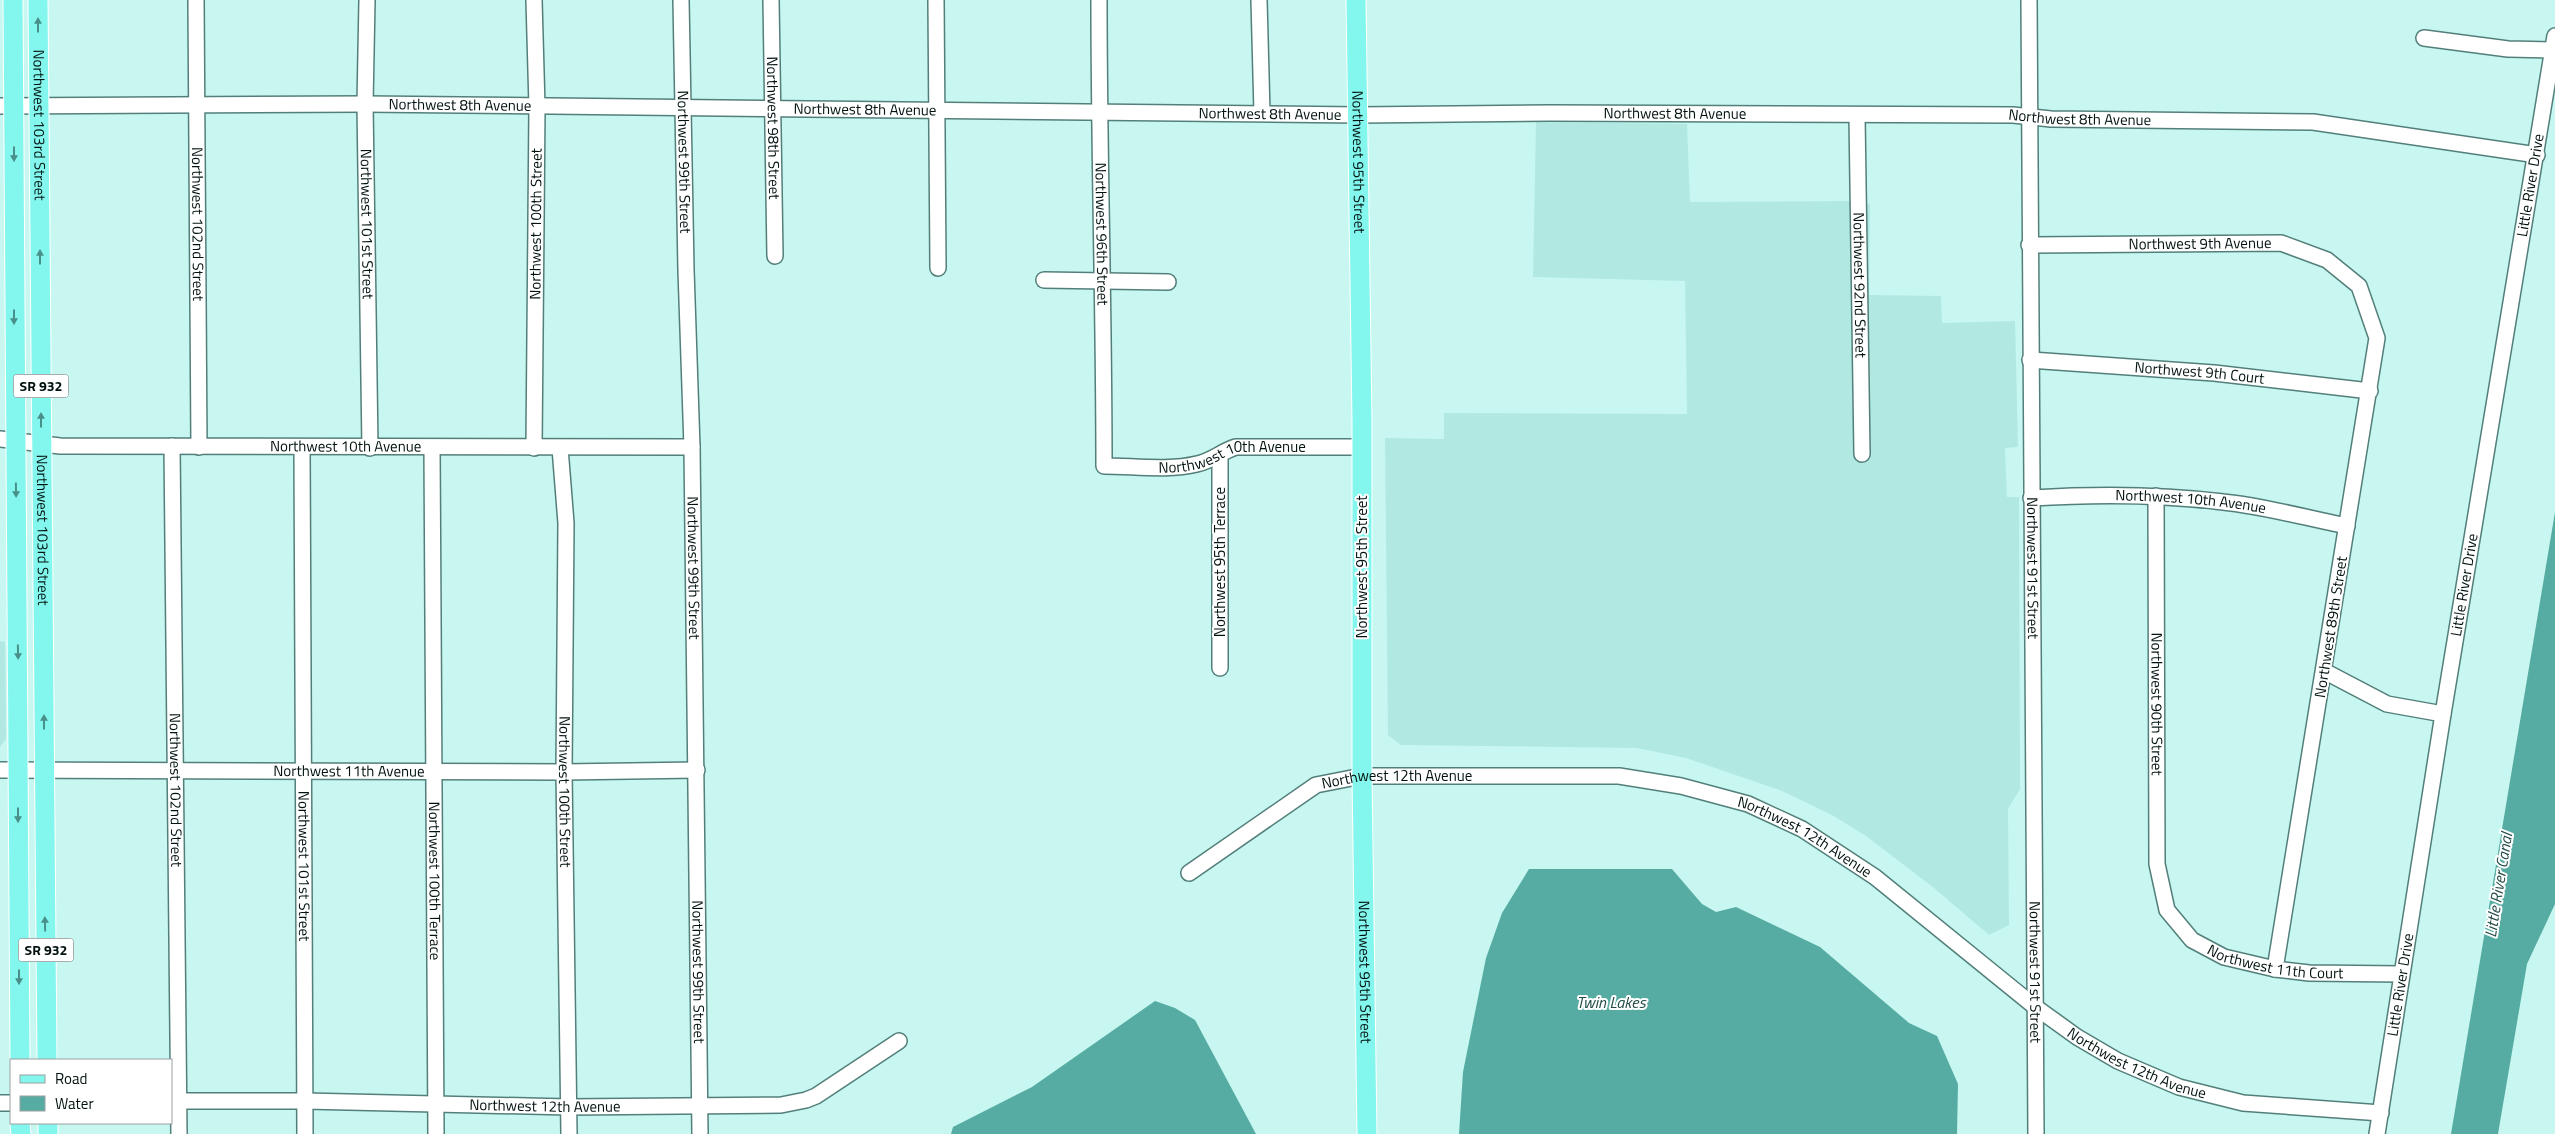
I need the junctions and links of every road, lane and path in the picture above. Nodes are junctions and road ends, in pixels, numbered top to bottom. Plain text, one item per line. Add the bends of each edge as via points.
1 (13, 0) edge
2 (38, 0) edge
3 (196, 0) edge
4 (366, 0) edge
5 (534, 0) edge
6 (681, 0) edge
7 (771, 0) edge
8 (936, 0) edge
9 (1099, 0) edge
10 (1259, 0) edge
11 (1356, 0) edge
12 (2029, 0) edge
13 (2424, 38) dead end
14 (2554, 43) edge
15 (364, 104) junction
16 (39, 105) junction
17 (196, 105) junction
18 (7, 106) edge
19 (537, 107) junction
20 (683, 109) junction
21 (772, 110) junction
22 (938, 111) junction
23 (1099, 112) junction
24 (1262, 113) junction
25 (1359, 115) junction
26 (1857, 116) junction
27 (2029, 116) junction
28 (2537, 155) junction
29 (2030, 245) junction
30 (775, 256) dead end
31 (938, 268) dead end
32 (1044, 280) dead end
33 (1104, 280) junction
34 (1168, 282) dead end
35 (2359, 286) joint
36 (2030, 360) junction
37 (2370, 390) junction
38 (7, 440) edge
39 (42, 445) junction
40 (172, 446) junction
41 (199, 447) junction
42 (302, 447) junction
43 (432, 447) junction
44 (692, 447) junction
45 (1362, 447) junction
46 (370, 448) junction
47 (534, 448) junction
48 (560, 448) junction
49 (1862, 454) dead end
50 (1220, 455) junction
51 (1104, 466) joint
52 (2156, 496) junction
53 (2031, 498) junction
54 (2347, 526) junction
55 (1220, 668) dead end
56 (2324, 671) junction
57 (2443, 714) junction
58 (175, 769) junction
59 (9, 770) edge
60 (697, 770) junction
61 (44, 771) junction
62 (303, 772) junction
63 (434, 772) junction
64 (564, 772) junction
65 (1362, 776) junction
66 (1189, 873) dead end
67 (2167, 910) joint
68 (2275, 969) junction
69 (2401, 974) junction
70 (2034, 1006) junction
71 (899, 1041) dead end
72 (20, 1059) edge
73 (47, 1059) edge
74 (175, 1101) edge
75 (305, 1101) junction
76 (436, 1104) junction
77 (699, 1105) junction
78 (569, 1107) junction
79 (2381, 1113) junction
80 (179, 1134) edge
81 (305, 1134) edge
82 (436, 1134) edge
83 (569, 1134) edge
84 (700, 1134) edge
85 (1367, 1134) edge
86 (2036, 1134) edge
87 (2377, 1134) edge

1 - 18 main road, Northwest 103rd Street / SR 932
16 -> 2 main road, Northwest 103rd Street / SR 932
3 - 17 street, Northwest 102nd Street
4 - 15 street, Northwest 101st Street
5 - 19 street, Northwest 100th Street
6 - 20 street, Northwest 99th Street
7 - 21 street, Northwest 98th Street
8 - 22 street
9 - 23 street, Northwest 96th Street
10 - 24 street
11 - 25 main road, Northwest 95th Street
12 - 27 street, Northwest 91st Street
13 - 14 street via 2508,49
14 - 28 street, Little River Drive
15 - 17 street, Northwest 8th Avenue
15 - 19 street, Northwest 8th Avenue
15 - 46 street, Northwest 101st Street
16 - 17 street, Northwest 8th Avenue
16 - 18 street, Northwest 8th Avenue
39 -> 16 main road, Northwest 103rd Street / SR 932
17 - 41 street, Northwest 102nd Street
18 -> 38 main road, Northwest 103rd Street / SR 932
19 - 20 street, Northwest 8th Avenue
19 - 47 street, Northwest 100th Street
20 - 21 street, Northwest 8th Avenue
20 - 44 street, Northwest 99th Street
21 - 22 street, Northwest 8th Avenue
21 - 30 street, Northwest 98th Street
22 - 23 street, Northwest 8th Avenue
22 - 31 street
23 - 24 street, Northwest 8th Avenue
23 - 33 street, Northwest 96th Street
24 - 25 street, Northwest 8th Avenue
25 - 26 street, Northwest 8th Avenue
25 - 45 main road, Northwest 95th Street
26 - 27 street, Northwest 8th Avenue
26 - 49 street, Northwest 92nd Street
27 - 28 street, Northwest 8th Avenue via 2051,119 2313,122
27 - 29 street, Northwest 91st Street
28 - 57 street, Little River Drive
29 - 35 street, Northwest 9th Avenue via 2281,243 2327,260
29 - 36 street, Northwest 91st Street
32 - 33 street
33 - 34 street
33 - 51 street, Northwest 96th Street
35 - 37 street, Northwest 89th Street via 2376,338
36 - 37 street, Northwest 9th Court
36 - 53 street, Northwest 91st Street
37 - 54 street, Northwest 89th Street
38 - 39 street, Northwest 10th Avenue
38 -> 59 main road, Northwest 103rd Street / SR 932
39 - 40 street, Northwest 10th Avenue
61 -> 39 main road, Northwest 103rd Street / SR 932
40 - 41 street, Northwest 10th Avenue
40 - 58 street, Northwest 102nd Street
41 - 42 street, Northwest 10th Avenue
42 - 46 street, Northwest 10th Avenue
42 - 62 street, Northwest 101st Street
43 - 46 street, Northwest 10th Avenue
43 - 47 street, Northwest 10th Avenue
43 - 63 street, Northwest 100th Terrace
44 - 48 street, Northwest 10th Avenue
44 - 60 street, Northwest 99th Street
45 - 50 street, Northwest 10th Avenue via 1236,447
45 - 65 main road, Northwest 95th Street
47 - 48 street, Northwest 10th Avenue
48 - 64 street, Northwest 100th Street via 566,523
50 - 51 street, Northwest 10th Avenue via 1192,465
50 - 55 street, Northwest 95th Terrace
52 - 53 street, Northwest 10th Avenue
52 - 54 street, Northwest 10th Avenue via 2224,502
52 - 67 street, Northwest 90th Street via 2157,864
53 - 70 street, Northwest 91st Street
54 - 56 street, Northwest 89th Street
56 - 57 street via 2387,704
56 - 68 street, Northwest 89th Street
57 - 69 street, Little River Drive
58 - 61 street, Northwest 11th Avenue
58 - 62 street, Northwest 11th Avenue
58 - 74 street, Northwest 102nd Street
59 - 61 street, Northwest 11th Avenue
59 -> 72 main road, Northwest 103rd Street / SR 932
60 - 64 street, Northwest 11th Avenue
60 - 77 street, Northwest 99th Street
73 -> 61 main road, Northwest 103rd Street / SR 932
62 - 63 street, Northwest 11th Avenue
62 - 75 street, Northwest 101st Street
63 - 64 street, Northwest 11th Avenue
63 - 76 street, Northwest 100th Terrace
64 - 78 street, Northwest 100th Street
65 - 66 street, Northwest 12th Avenue via 1316,785
65 - 70 street, Northwest 12th Avenue via 1619,776 1681,786 1748,804 1802,829 1876,877
65 - 85 main road, Northwest 95th Street
67 - 68 street, Northwest 11th Court via 2192,940 2224,957
68 - 69 street, Northwest 11th Court via 2309,973
69 - 79 street, Little River Drive
70 - 79 street, Northwest 12th Avenue via 2118,1061 2179,1087 2243,1103
70 - 86 street, Northwest 91st Street
71 - 77 street, Northwest 12th Avenue via 806,1100 782,1105
74 - 75 street, Northwest 12th Avenue
74 - 80 street, Northwest 102nd Street
75 - 76 street, Northwest 12th Avenue
75 - 81 street, Northwest 101st Street
76 - 78 street, Northwest 12th Avenue
76 - 82 street, Northwest 100th Terrace
77 - 78 street, Northwest 12th Avenue
77 - 84 street, Northwest 99th Street
78 - 83 street, Northwest 100th Street
79 - 87 street, Little River Drive

